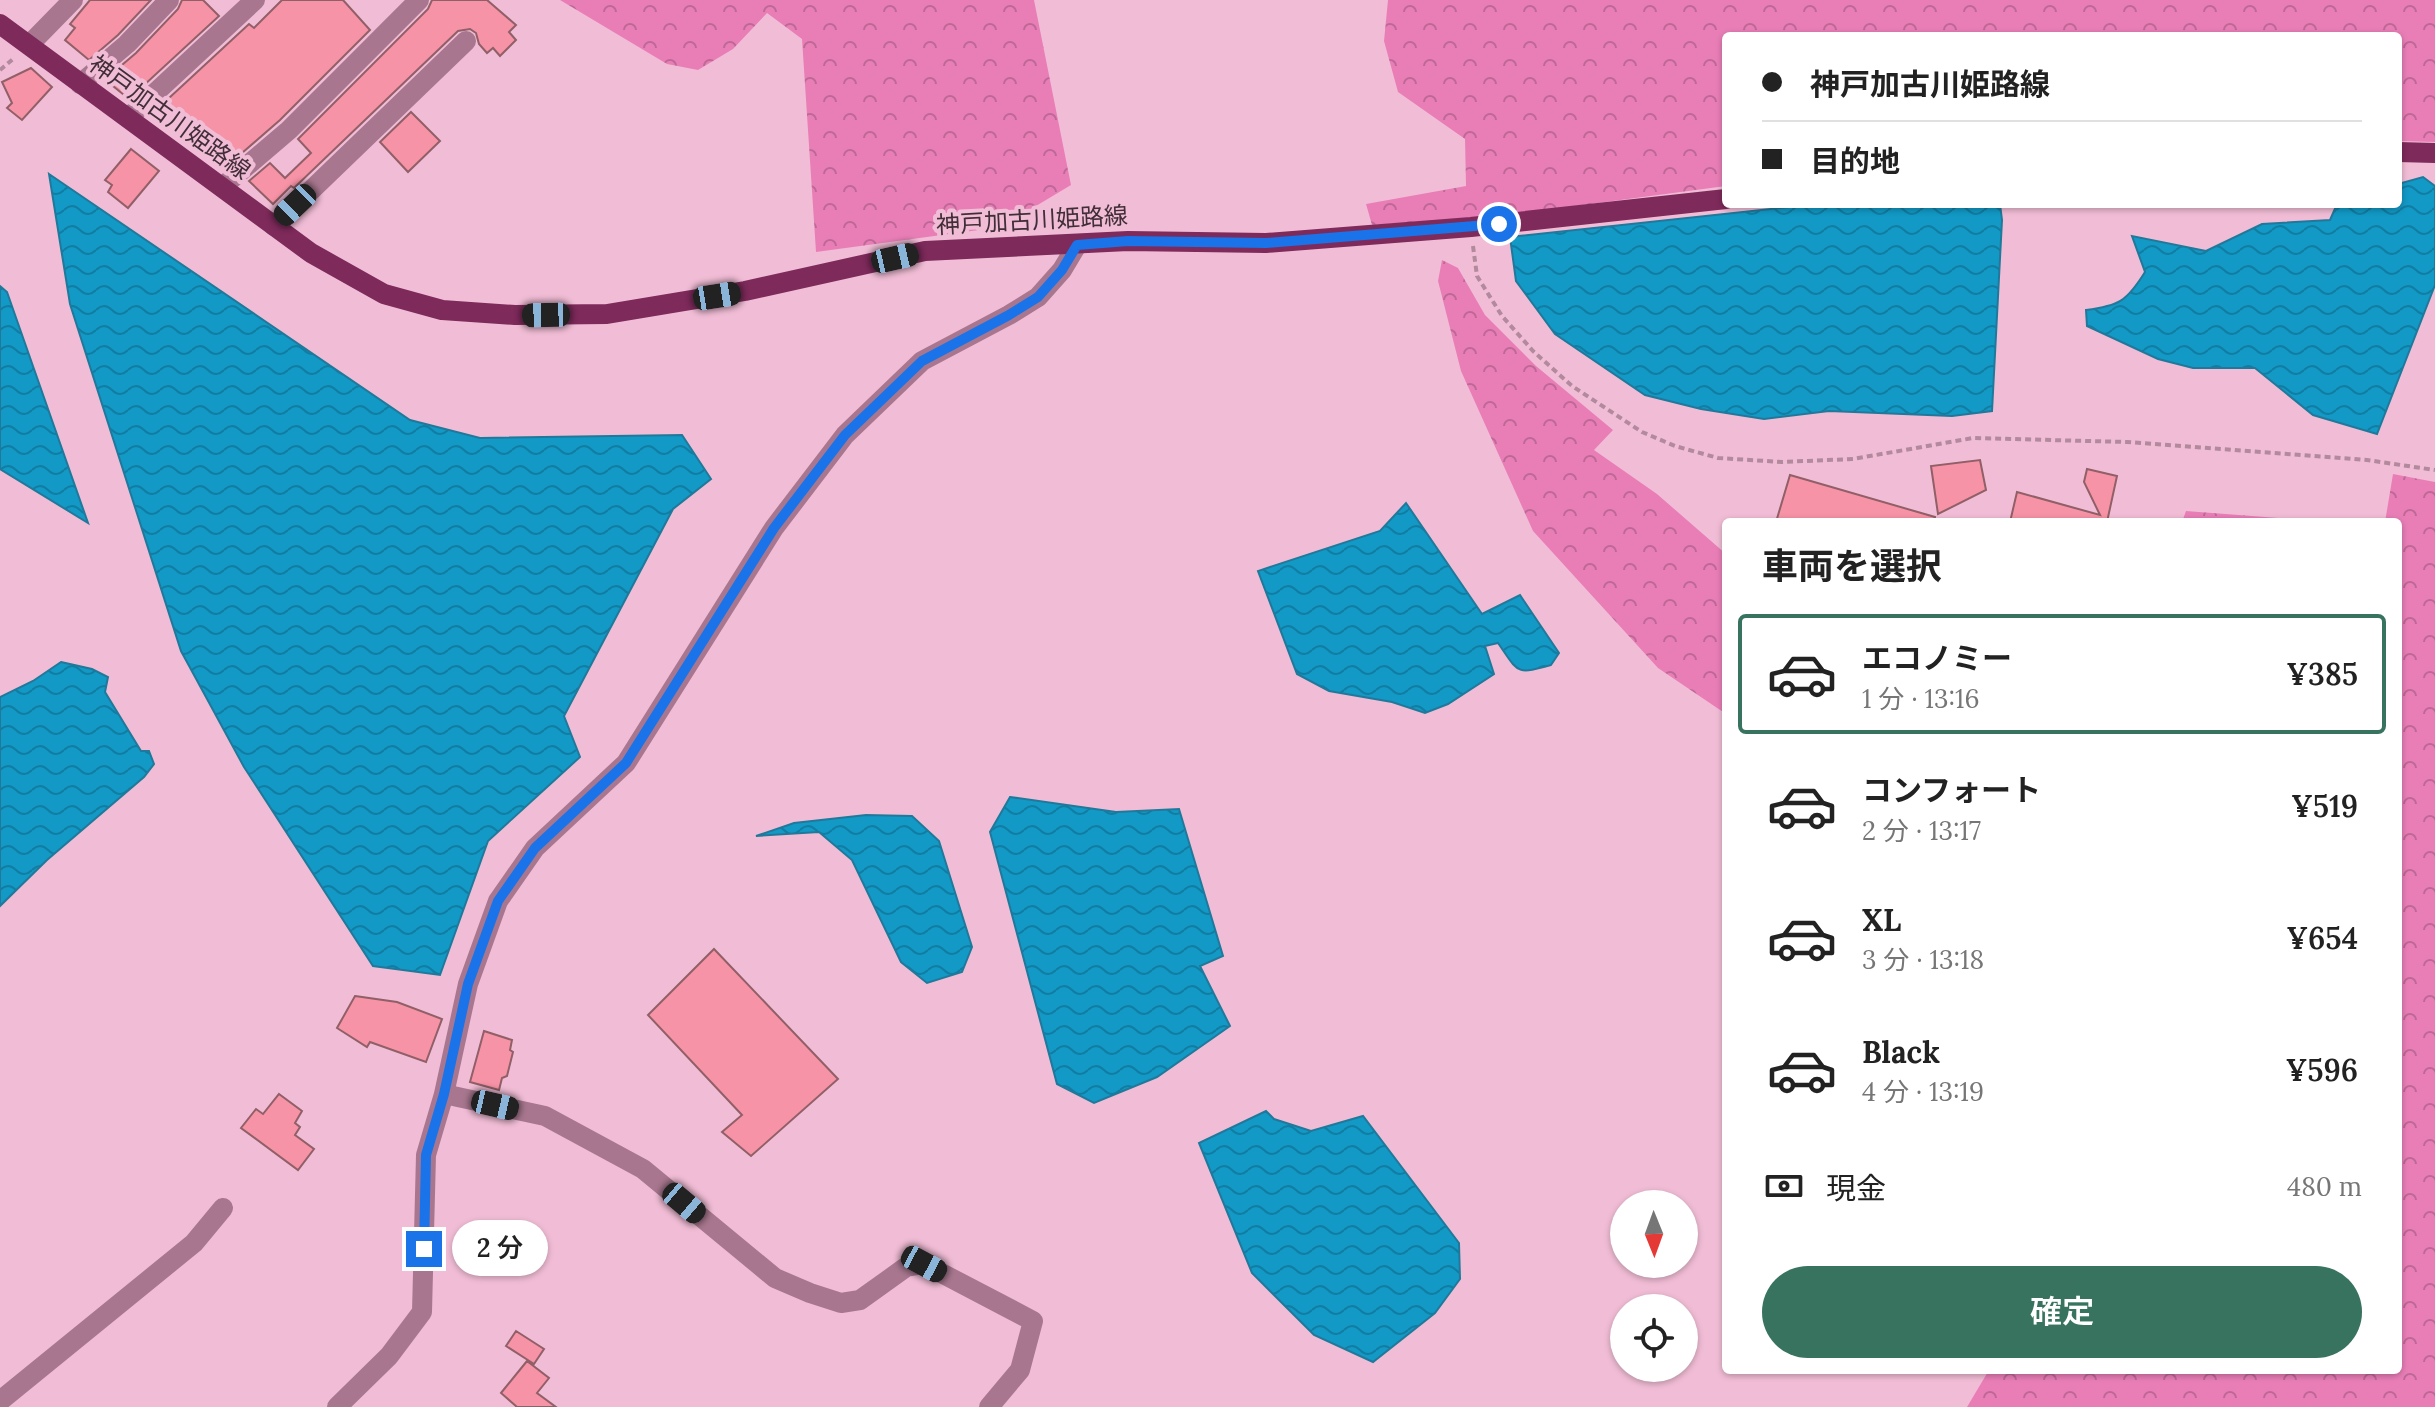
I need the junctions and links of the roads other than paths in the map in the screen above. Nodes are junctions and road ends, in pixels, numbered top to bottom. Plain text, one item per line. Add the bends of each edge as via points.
1 (73, 0) edge
2 (169, 0) edge
3 (255, 0) edge
4 (419, 0) edge
5 (0, 24) edge
6 (466, 41) dead end
7 (30, 44) junction
8 (80, 84) junction
9 (128, 118) junction
10 (2402, 152) edge
11 (2435, 153) edge
12 (222, 187) junction
13 (1722, 199) edge
14 (274, 226) junction
15 (1077, 245) junction
16 (444, 1094) junction
17 (223, 1208) dead end
18 (0, 1404) edge
19 (337, 1407) edge
20 (989, 1407) edge

1 - 7 street
2 - 8 street
3 - 9 street
4 - 12 street via 289,130
5 - 7 main road, 神戸加古川姫路線
6 - 14 street
7 - 8 main road, 神戸加古川姫路線
8 - 9 main road, 神戸加古川姫路線
9 - 12 main road, 神戸加古川姫路線
10 - 11 main road
12 - 14 main road, 神戸加古川姫路線
13 - 15 main road, 神戸加古川姫路線 via 1266,243
14 - 15 main road, 神戸加古川姫路線 via 384,294 442,310 515,315 622,312 925,251
15 - 16 street via 1038,297 922,361 845,435 774,528 626,763 535,848 498,901 468,984
16 - 19 street via 426,1155 422,1312 389,1356
16 - 20 street via 545,1116 629,1161 775,1278 810,1293 841,1303 860,1300 906,1267 924,1264 1033,1321 1020,1370
17 - 18 street via 194,1243

